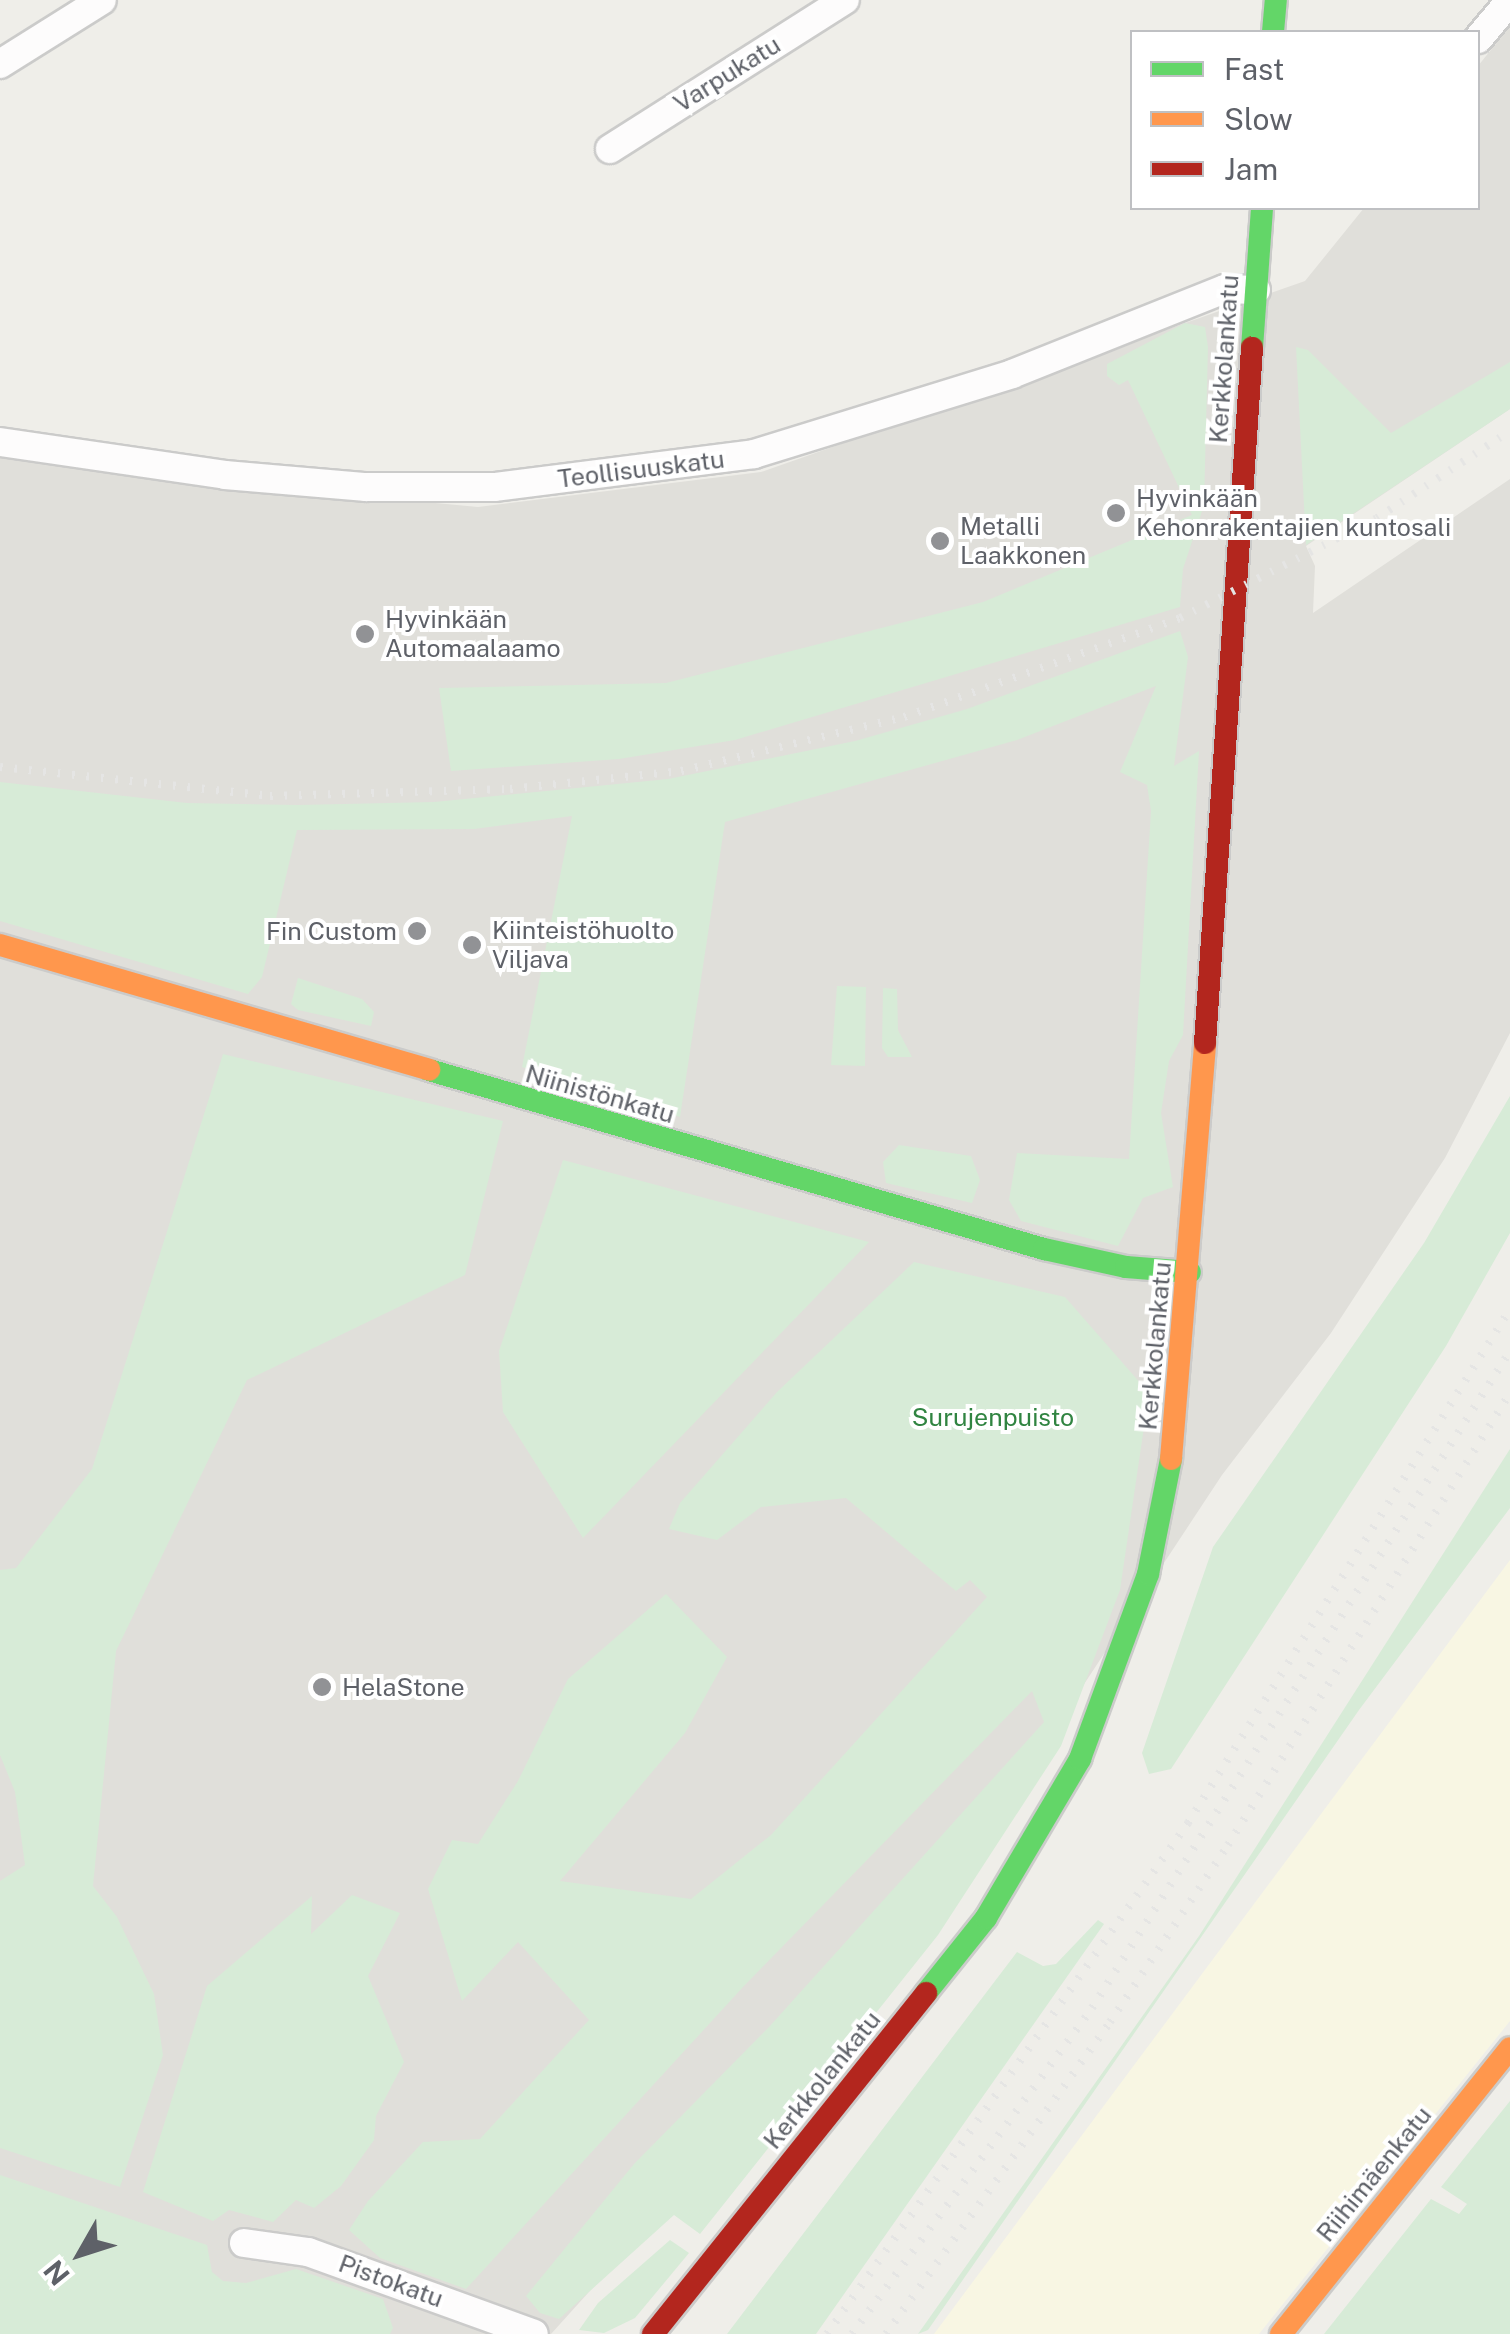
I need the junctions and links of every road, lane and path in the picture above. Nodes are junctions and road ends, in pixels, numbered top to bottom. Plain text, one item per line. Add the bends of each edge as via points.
1 (102, 0) edge
2 (845, 0) edge
3 (1276, 0) edge
4 (1510, 1) edge
5 (1273, 30) edge
6 (1480, 37) edge
7 (0, 64) edge
8 (610, 149) dead end
9 (1262, 210) edge
10 (1256, 290) junction
11 (0, 442) edge
12 (0, 945) edge
13 (1190, 1272) junction
14 (1510, 2048) edge
15 (244, 2244) dead end
16 (534, 2334) edge
17 (653, 2334) edge
18 (1281, 2334) edge

1 - 7 street
2 - 8 street, Varpukatu
3 - 5 main road
4 - 6 street
9 - 10 main road, Kerkkolankatu
10 - 11 street, Teollisuuskatu via 1224,289 1012,374 754,454 494,487 366,487 225,475
10 - 13 main road, Kerkkolankatu
12 - 13 main road, Niinistönkatu via 1044,1249 1126,1267
13 - 17 main road, Kerkkolankatu via 1170,1470 1148,1574 1080,1759 986,1918
14 - 18 main road, Riihimäenkatu
15 - 16 street, Pistokatu via 308,2252

